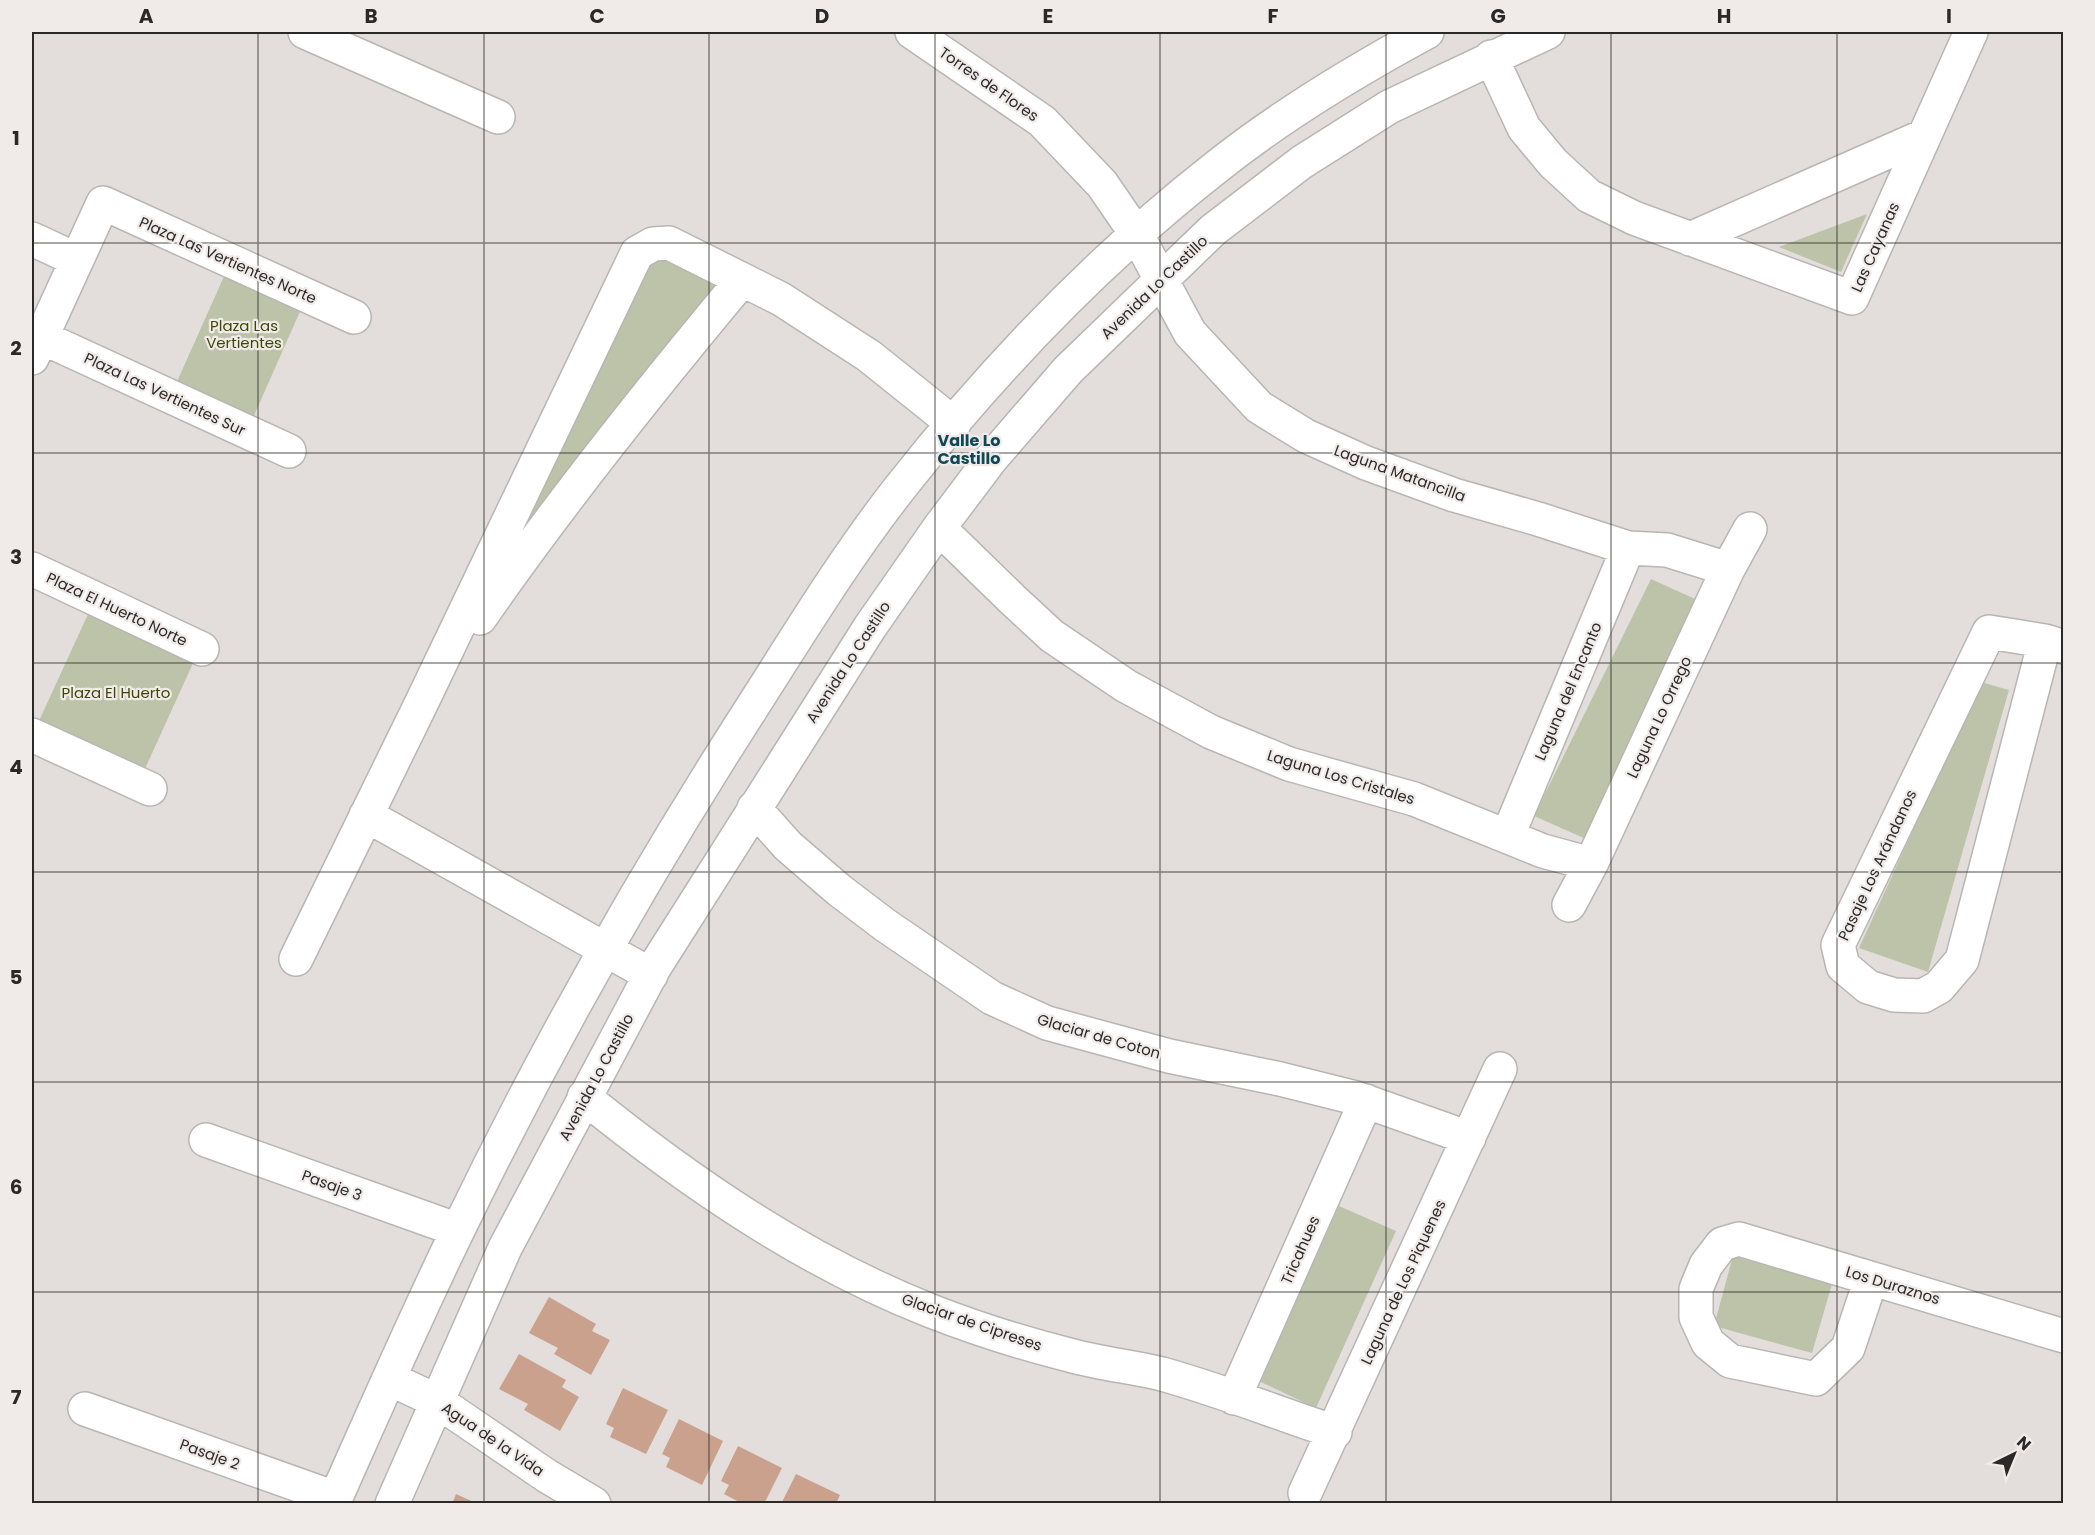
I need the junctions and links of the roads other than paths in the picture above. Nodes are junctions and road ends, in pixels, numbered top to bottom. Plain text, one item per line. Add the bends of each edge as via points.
1 (305, 32) edge
2 (912, 32) edge
3 (1427, 32) edge
4 (1548, 32) edge
5 (1971, 32) edge
6 (1383, 41) edge
7 (1491, 57) junction
8 (498, 117) dead end
9 (1924, 136) junction
10 (1690, 238) junction
11 (32, 239) edge
12 (1149, 256) junction
13 (77, 260) junction
14 (742, 280) junction
15 (354, 317) dead end
16 (36, 348) edge
17 (954, 424) junction
18 (290, 451) dead end
19 (939, 528) junction
20 (1750, 529) dead end
21 (1628, 548) junction
22 (32, 569) edge
23 (1728, 569) junction
24 (2054, 644) edge
25 (202, 649) dead end
26 (421, 704) junction
27 (32, 735) edge
28 (150, 789) dead end
29 (754, 808) junction
30 (366, 815) junction
31 (1508, 835) junction
32 (1591, 864) junction
33 (1569, 905) dead end
34 (605, 948) junction
35 (296, 959) dead end
36 (651, 975) junction
37 (1500, 1070) dead end
38 (584, 1097) junction
39 (1366, 1101) junction
40 (1469, 1138) junction
41 (206, 1140) dead end
42 (458, 1230) junction
43 (1871, 1279) junction
44 (2064, 1336) edge
45 (390, 1379) junction
46 (1234, 1398) junction
47 (437, 1401) junction
48 (85, 1409) dead end
49 (1335, 1432) junction
50 (1305, 1494) dead end
51 (334, 1501) edge
52 (392, 1503) edge
53 (594, 1503) edge

1 - 8 street
2 - 12 street, Torres de Flores via 1042,121 1102,184
3 - 6 street, Avenida Lo Castillo
4 - 7 street, Avenida Lo Castillo
5 - 9 street, Las Cayanas
6 - 12 street, Avenida Lo Castillo via 1214,168
7 - 10 street, Las Cayanas via 1524,128 1553,164 1589,196 1634,218
7 - 12 street, Avenida Lo Castillo via 1389,107 1302,162 1214,230
9 - 10 street
9 - 10 street, Las Cayanas via 1852,298
11 - 13 street
12 - 17 street, Avenida Lo Castillo via 1067,300
12 - 19 street, Avenida Lo Castillo via 1068,370 991,459
12 - 21 street, Laguna Matancilla via 1190,333 1258,407 1306,436 1366,463 1454,495
13 - 15 street, Plaza Las Vertientes Norte via 103,203
13 - 16 street
14 - 17 street via 781,299 869,356
14 - 26 street via 648,392 524,556
14 - 26 street via 669,243 652,244 637,254
16 - 18 street, Plaza Las Vertientes Sur
17 - 34 street, Avenida Lo Castillo via 898,491 822,598
19 - 29 street, Avenida Lo Castillo
19 - 31 street, Laguna Los Cristales via 1052,636 1126,686 1211,732 1289,764 1414,799
20 - 23 street, Laguna Lo Orrego
21 - 23 street, Laguna Matancilla via 1667,550
21 - 31 street, Laguna del Encanto
22 - 25 street, Plaza El Huerto Norte
23 - 32 street, Laguna Lo Orrego
24 - 24 street, Pasaje Los Arándanos via 1989,632 1838,945 1843,966 1868,987 1894,995 1923,996 1939,987 1962,960
26 - 30 street
27 - 28 street
29 - 36 street, Avenida Lo Castillo
29 - 39 street, Glaciar de Coton via 788,846 839,890 992,998 1047,1023 1108,1041
30 - 34 street
30 - 35 street
31 - 32 street, Laguna Los Cristales via 1543,851
32 - 33 street, Laguna Lo Orrego
34 - 36 street
34 - 42 street, Avenida Lo Castillo
36 - 38 street, Avenida Lo Castillo
37 - 40 street, Laguna de Los Piquenes
38 - 46 street, Glaciar de Cipreses via 685,1174 797,1246 862,1280 930,1311 1001,1335 1074,1356 1162,1374
38 - 47 street, Avenida Lo Castillo via 505,1248
39 - 40 street, Glaciar de Coton
39 - 46 street, Tricahues
40 - 49 street, Laguna de Los Piquenes
41 - 42 street, Pasaje 3
42 - 45 street, Avenida Lo Castillo
43 - 43 street, Los Duraznos via 1739,1239 1722,1244 1706,1265 1696,1289 1696,1317 1708,1343 1730,1361 1816,1379 1848,1348
43 - 44 street, Los Duraznos
45 - 47 street, Agua de la Vida
45 - 51 street, Avenida Lo Castillo
46 - 49 street, Glaciar de Cipreses
47 - 52 street, Avenida Lo Castillo
47 - 53 street, Agua de la Vida via 528,1464
48 - 51 street, Pasaje 2
49 - 50 street, Laguna de Los Piquenes

